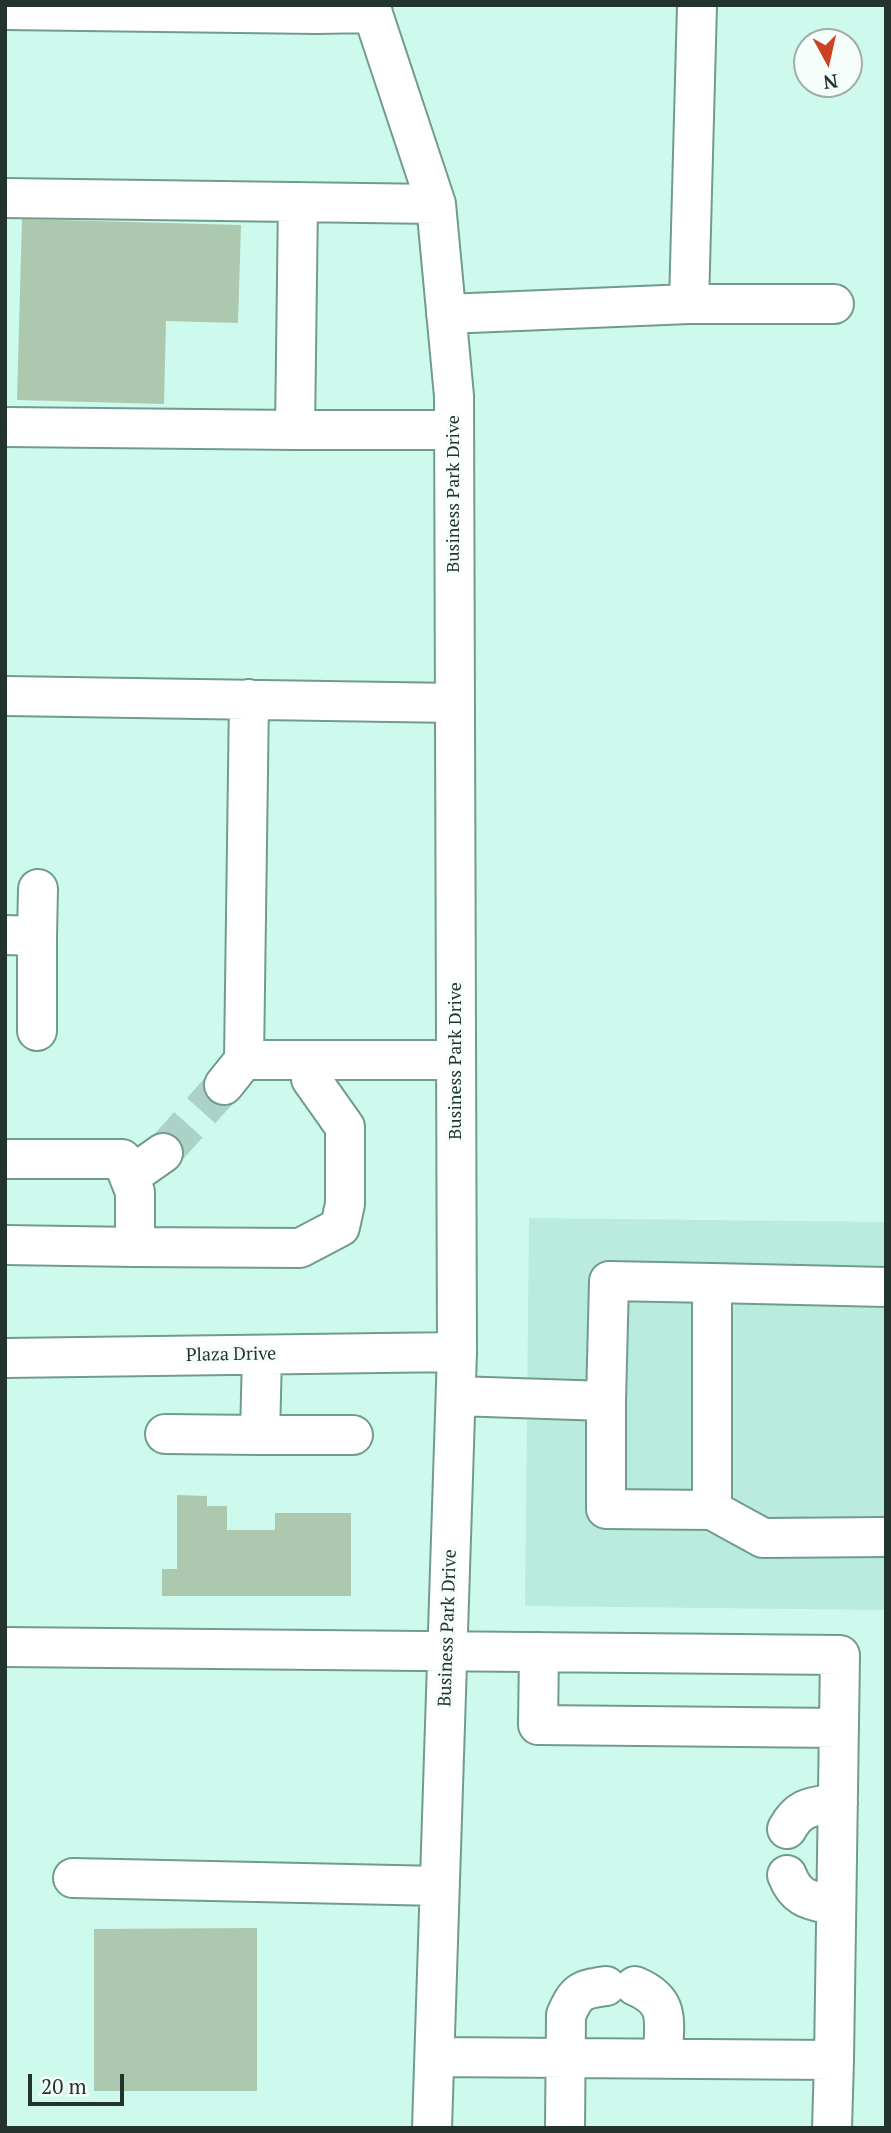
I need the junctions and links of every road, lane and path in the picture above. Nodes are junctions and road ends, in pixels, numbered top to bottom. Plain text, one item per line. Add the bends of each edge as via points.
1 (697, 5) edge
2 (134, 8) edge
3 (371, 9) edge
4 (5, 10) edge
5 (5, 198) edge
6 (298, 202) junction
7 (436, 204) junction
8 (689, 304) junction
9 (834, 304) dead end
10 (446, 314) junction
11 (5, 427) edge
12 (295, 430) junction
13 (454, 430) junction
14 (5, 696) edge
15 (249, 699) junction
16 (455, 703) junction
17 (38, 889) dead end
18 (21, 935) edge
19 (37, 1031) dead end
20 (311, 1060) junction
21 (456, 1060) junction
22 (163, 1153) tunnel mouth
23 (5, 1159) edge
24 (129, 1177) junction
25 (5, 1245) edge
26 (135, 1247) junction
27 (712, 1283) junction
28 (886, 1287) edge
29 (457, 1353) junction
30 (262, 1355) junction
31 (5, 1358) edge
32 (456, 1396) junction
33 (607, 1401) junction
34 (165, 1434) dead end
35 (260, 1435) junction
36 (353, 1435) dead end
37 (712, 1510) junction
38 (886, 1537) edge
39 (5, 1647) edge
40 (448, 1651) junction
41 (539, 1652) junction
42 (839, 1728) junction
43 (838, 1803) junction
44 (787, 1829) dead end
45 (787, 1875) dead end
46 (74, 1878) dead end
47 (440, 1885) junction
48 (836, 1906) junction
49 (435, 2057) junction
50 (565, 2058) junction
51 (663, 2059) junction
52 (834, 2060) junction
53 (432, 2128) edge
54 (565, 2128) edge
55 (832, 2128) edge

1 - 8 street
2 - 3 street via 317,15
2 - 4 street
3 - 7 street, Business Park Drive
5 - 6 street
6 - 7 street
6 - 12 street
7 - 10 street, Business Park Drive
8 - 9 street
8 - 10 street
10 - 13 street, Business Park Drive
11 - 12 street
12 - 13 street
13 - 16 street, Business Park Drive
14 - 15 street
15 - 16 street
15 - 20 street via 234,1073
16 - 21 street, Business Park Drive
17 - 18 street
18 - 19 street
20 - 21 street
20 - 26 street via 311,1079 345,1126 345,1204 340,1227 300,1248
21 - 29 street, Business Park Drive
22 - 24 street
23 - 24 street via 122,1159
24 - 26 street via 135,1192
25 - 26 street
27 - 28 street
27 - 33 street via 608,1281
27 - 37 street
29 - 30 street, Plaza Drive
29 - 32 street, Business Park Drive
30 - 31 street, Plaza Drive
30 - 35 street
32 - 33 street
32 - 40 street, Business Park Drive
33 - 37 street via 606,1509
34 - 35 street
35 - 36 street
37 - 38 street via 763,1538
39 - 40 street
40 - 41 street
40 - 47 street, Business Park Drive
41 - 42 street via 840,1655
41 - 42 street via 538,1726
42 - 43 street
43 - 44 street via 804,1809
43 - 48 street
45 - 48 street via 804,1898
46 - 47 street
47 - 49 street, Business Park Drive
48 - 52 street
49 - 50 street
49 - 53 street, Business Park Drive
50 - 51 street
50 - 51 street via 566,2015 572,2002 582,1990 620,1986 649,1992 660,2002
50 - 54 street
51 - 52 street
52 - 55 street

